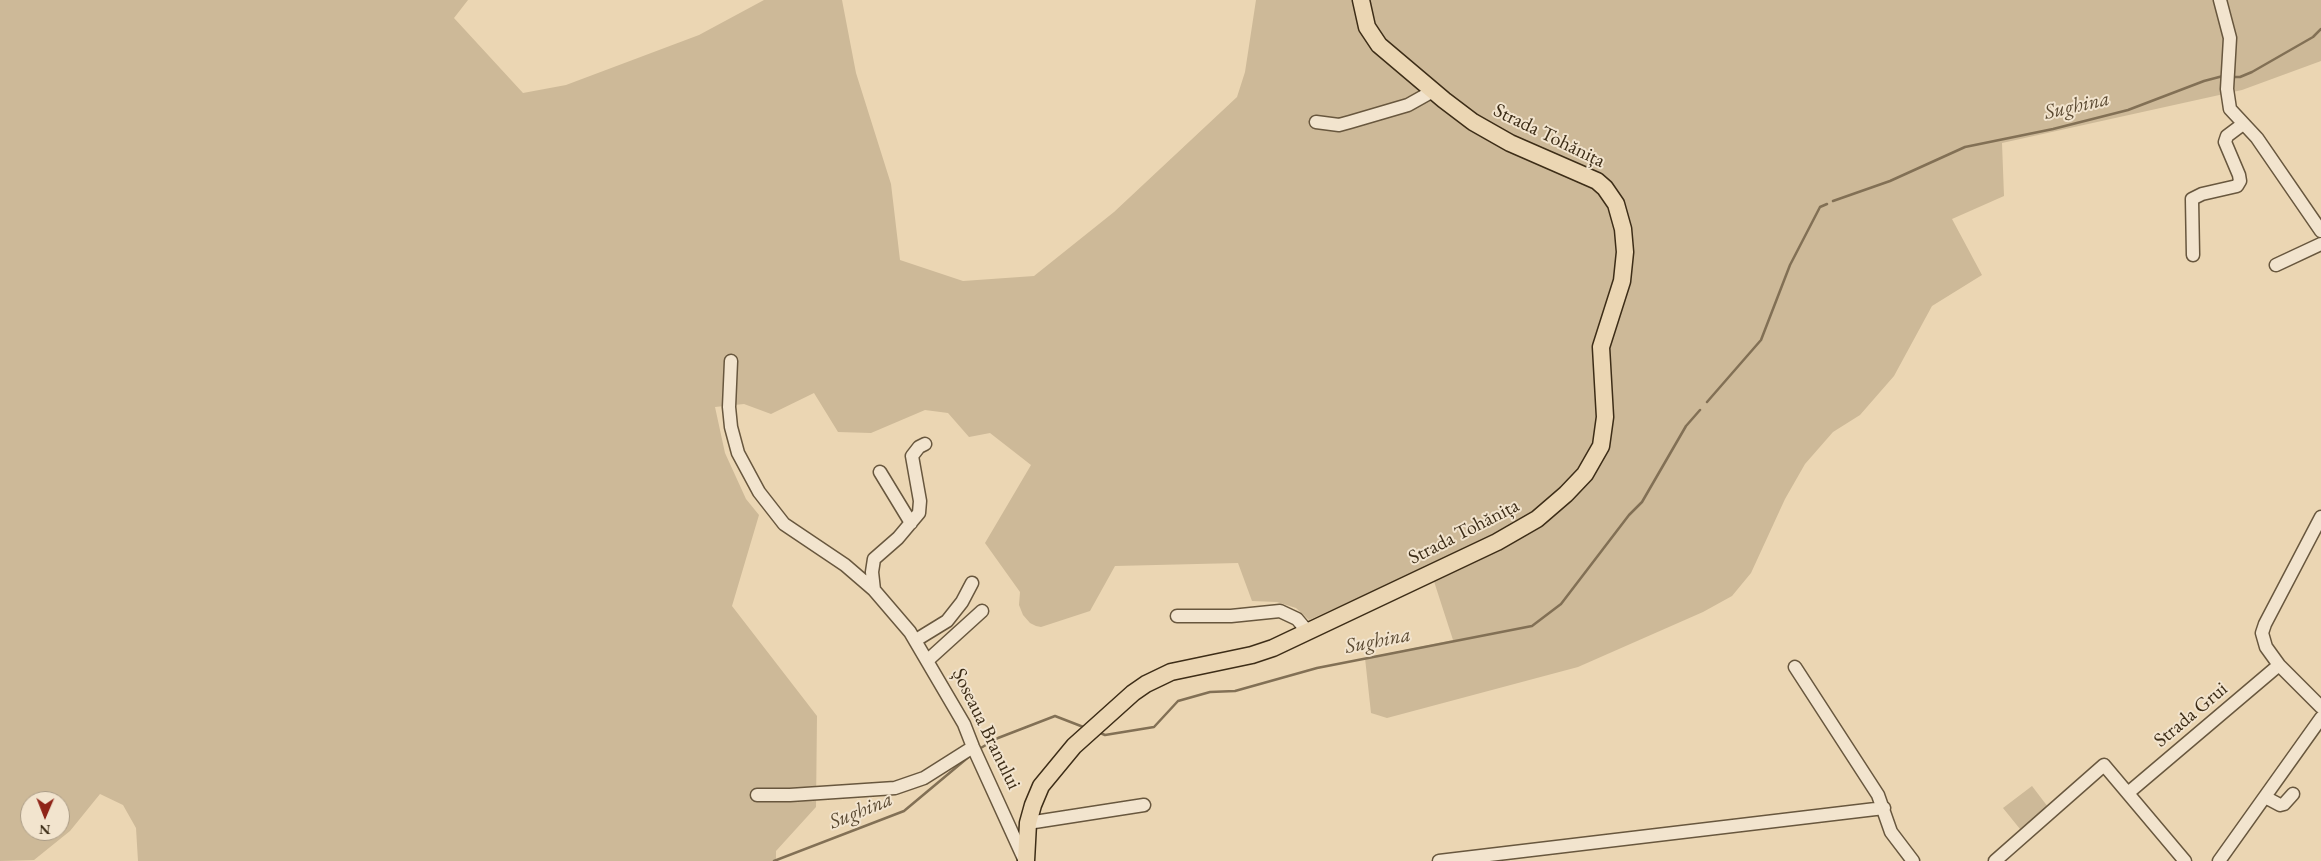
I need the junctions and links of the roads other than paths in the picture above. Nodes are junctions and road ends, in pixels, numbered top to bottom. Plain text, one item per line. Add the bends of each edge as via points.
1 (1361, 0) edge
2 (2220, 0) edge
3 (1433, 91) junction
4 (1316, 122) dead end
5 (2243, 124) junction
6 (2321, 231) edge
7 (2321, 244) edge
8 (2193, 255) dead end
9 (2276, 265) dead end
10 (731, 361) dead end
11 (925, 444) dead end
12 (880, 472) dead end
13 (2321, 517) edge
14 (911, 523) junction
15 (972, 583) dead end
16 (874, 590) junction
17 (1361, 606) joint
18 (982, 611) dead end
19 (1177, 616) dead end
20 (1308, 632) junction
21 (916, 640) junction
22 (928, 660) junction
23 (2279, 665) junction
24 (1796, 667) dead end
25 (2321, 707) edge
26 (2321, 718) edge
27 (973, 747) junction
28 (2128, 793) junction
29 (2292, 794) dead end
30 (757, 795) dead end
31 (2265, 797) junction
32 (1144, 805) dead end
33 (1884, 808) junction
34 (1028, 823) junction
35 (1026, 861) edge
36 (1439, 861) edge
37 (1913, 861) edge
38 (1996, 861) edge
39 (2185, 861) edge
40 (2219, 861) edge

1 - 3 main road, Strada Tohănița via 1367,27 1379,45
2 - 5 street via 2230,38 2227,100
3 - 4 street via 1408,104 1350,122
3 - 17 main road, Strada Tohănița via 1491,133 1597,181 1616,204 1625,252 1622,281 1601,347 1603,437 1585,474 1537,518 1497,542
5 - 6 street via 2258,138
5 - 8 street via 2227,136 2225,142 2239,175 2237,186 2202,194 2192,200
7 - 9 street
10 - 16 street, Șoseaua Branului via 731,427 738,453 759,492 784,524
11 - 14 street via 919,446 912,456 920,501 919,513
12 - 14 street
13 - 23 street via 2264,624 2263,640
14 - 16 street via 874,559
15 - 21 street via 947,621
16 - 21 street, Șoseaua Branului
17 - 20 main road, Șoseaua Branului
18 - 22 street
19 - 20 street via 1280,612 1297,619
20 - 34 main road, Șoseaua Branului via 1252,655 1159,677 1133,693 1062,758 1041,786
21 - 22 street, Șoseaua Branului
22 - 27 street, Șoseaua Branului via 957,709
23 - 25 street
23 - 28 street, Strada Grui
24 - 33 street
26 - 31 street
27 - 30 street via 924,778 895,788
27 - 35 street, Șoseaua Branului
28 - 38 street via 2104,765
28 - 39 street
29 - 31 street via 2280,805
31 - 40 street
32 - 34 street
33 - 36 street
33 - 37 street via 1891,832
34 - 35 main road, Șoseaua Branului

